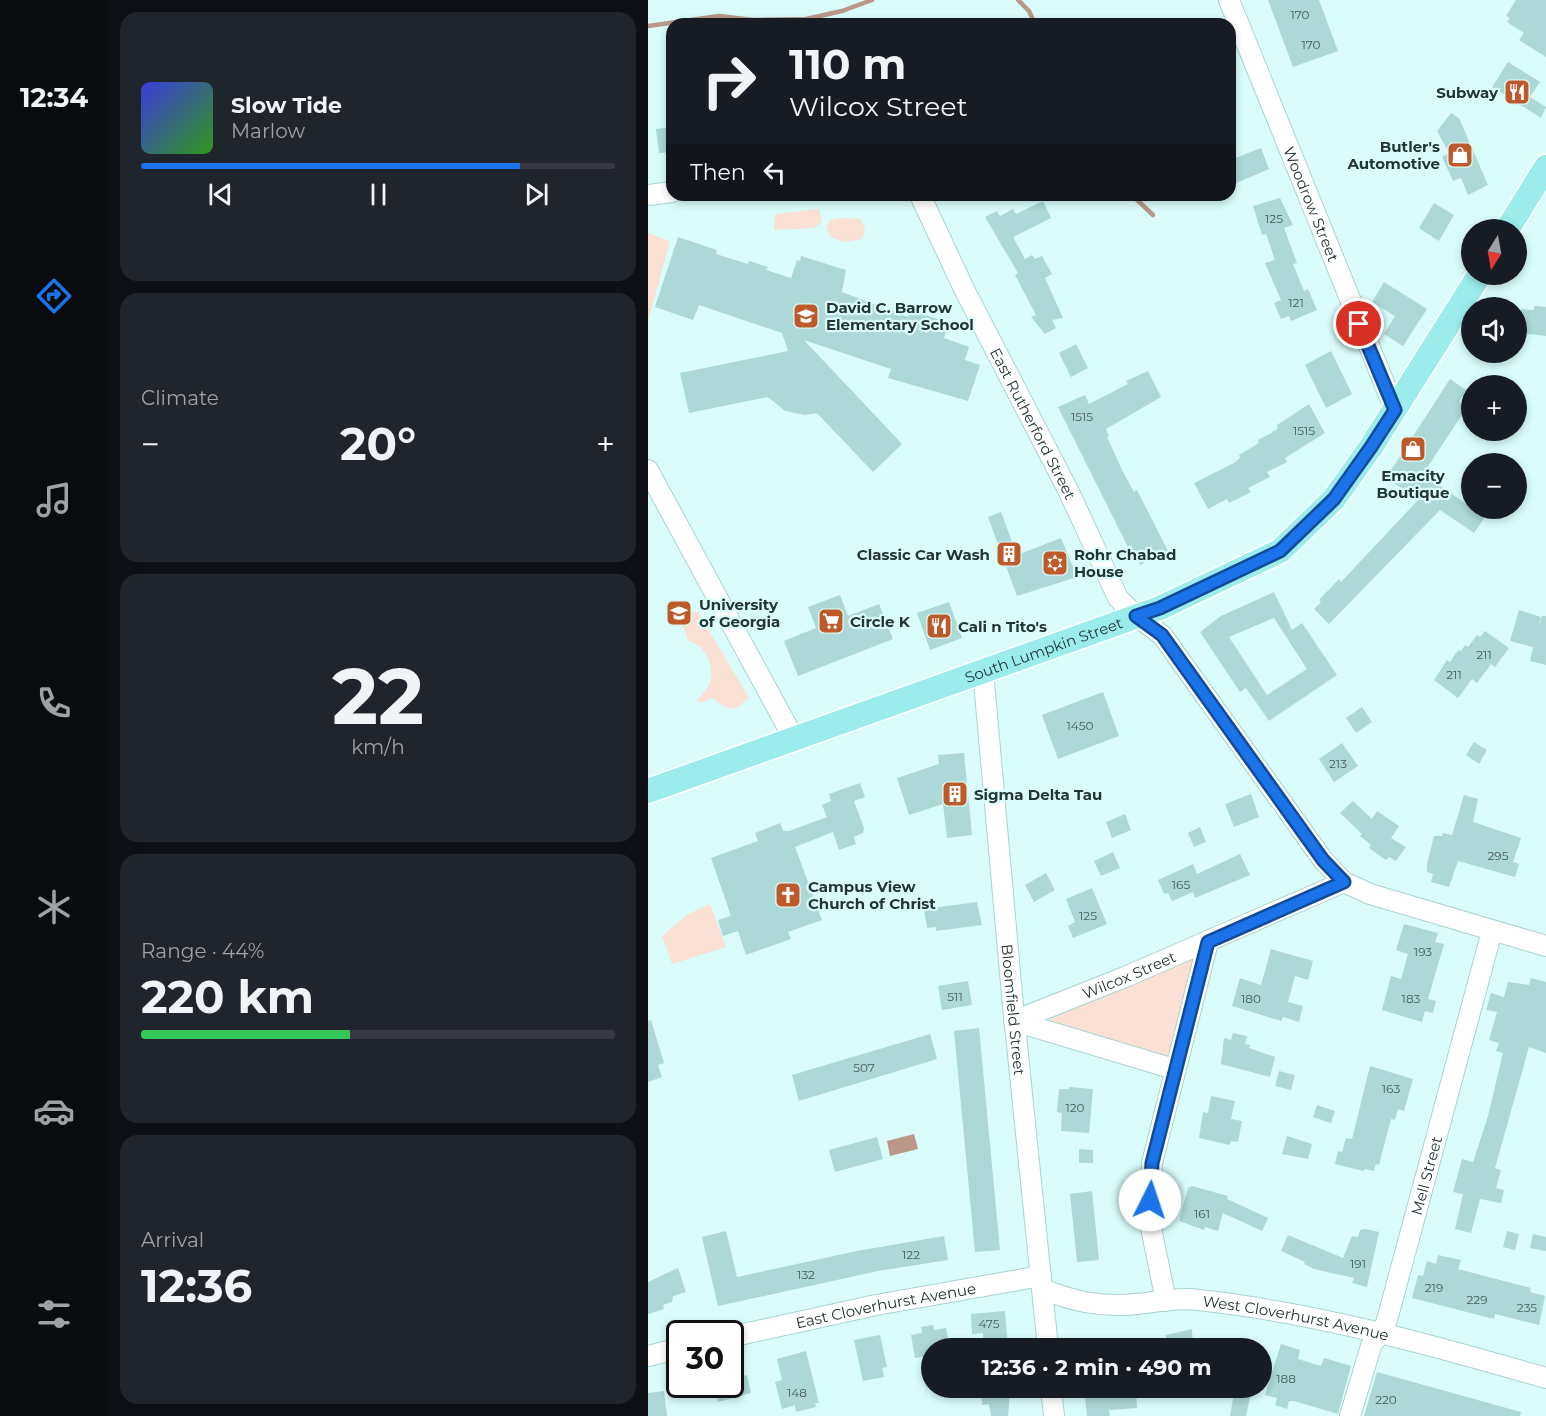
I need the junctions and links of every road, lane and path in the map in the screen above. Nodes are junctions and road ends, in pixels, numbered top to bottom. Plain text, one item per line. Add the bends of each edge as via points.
1 (1229, 0) edge
2 (1546, 166) edge
3 (666, 193) edge
4 (648, 195) edge
5 (923, 201) edge
6 (1514, 219) edge
7 (1473, 285) edge
8 (1395, 410) junction
9 (648, 470) edge
10 (1136, 616) junction
11 (983, 671) junction
12 (794, 739) junction
13 (648, 791) edge
14 (1344, 882) junction
15 (1492, 931) junction
16 (1208, 942) junction
17 (1546, 946) edge
18 (1014, 1021) junction
19 (1174, 1069) junction
20 (1042, 1282) junction
21 (1166, 1301) junction
22 (1383, 1332) junction
23 (744, 1333) edge
24 (1047, 1338) edge
25 (666, 1352) edge
26 (648, 1356) edge
27 (1546, 1377) edge
28 (1052, 1398) edge
29 (1054, 1416) edge
30 (1350, 1416) edge

1 - 8 street, Woodrow Street
2 - 6 main road
3 - 4 street
5 - 10 street, East Rutherford Street via 1118,598
7 - 8 main road, South Lumpkin Street
8 - 10 main road, South Lumpkin Street via 1334,499 1280,551
9 - 12 street
10 - 11 main road, South Lumpkin Street
10 - 14 street, East Rutherford Street via 1162,635 1323,860
11 - 12 main road, South Lumpkin Street
11 - 18 street, Bloomfield Street
12 - 13 main road, South Lumpkin Street
14 - 15 street via 1404,906
14 - 16 street, Wilcox Street
15 - 17 street
15 - 22 street, Mell Street
16 - 18 street, Wilcox Street
16 - 19 street
18 - 19 street
18 - 20 street, Bloomfield Street
19 - 21 street via 1152,1163 1149,1218
20 - 21 street, West Cloverhurst Avenue via 1084,1303
20 - 23 street, East Cloverhurst Avenue via 865,1307
20 - 24 street, Bloomfield Street
21 - 22 street, West Cloverhurst Avenue via 1196,1299
22 - 27 street, West Cloverhurst Avenue
22 - 30 street, Mell Street via 1372,1343
25 - 26 street
28 - 29 street

